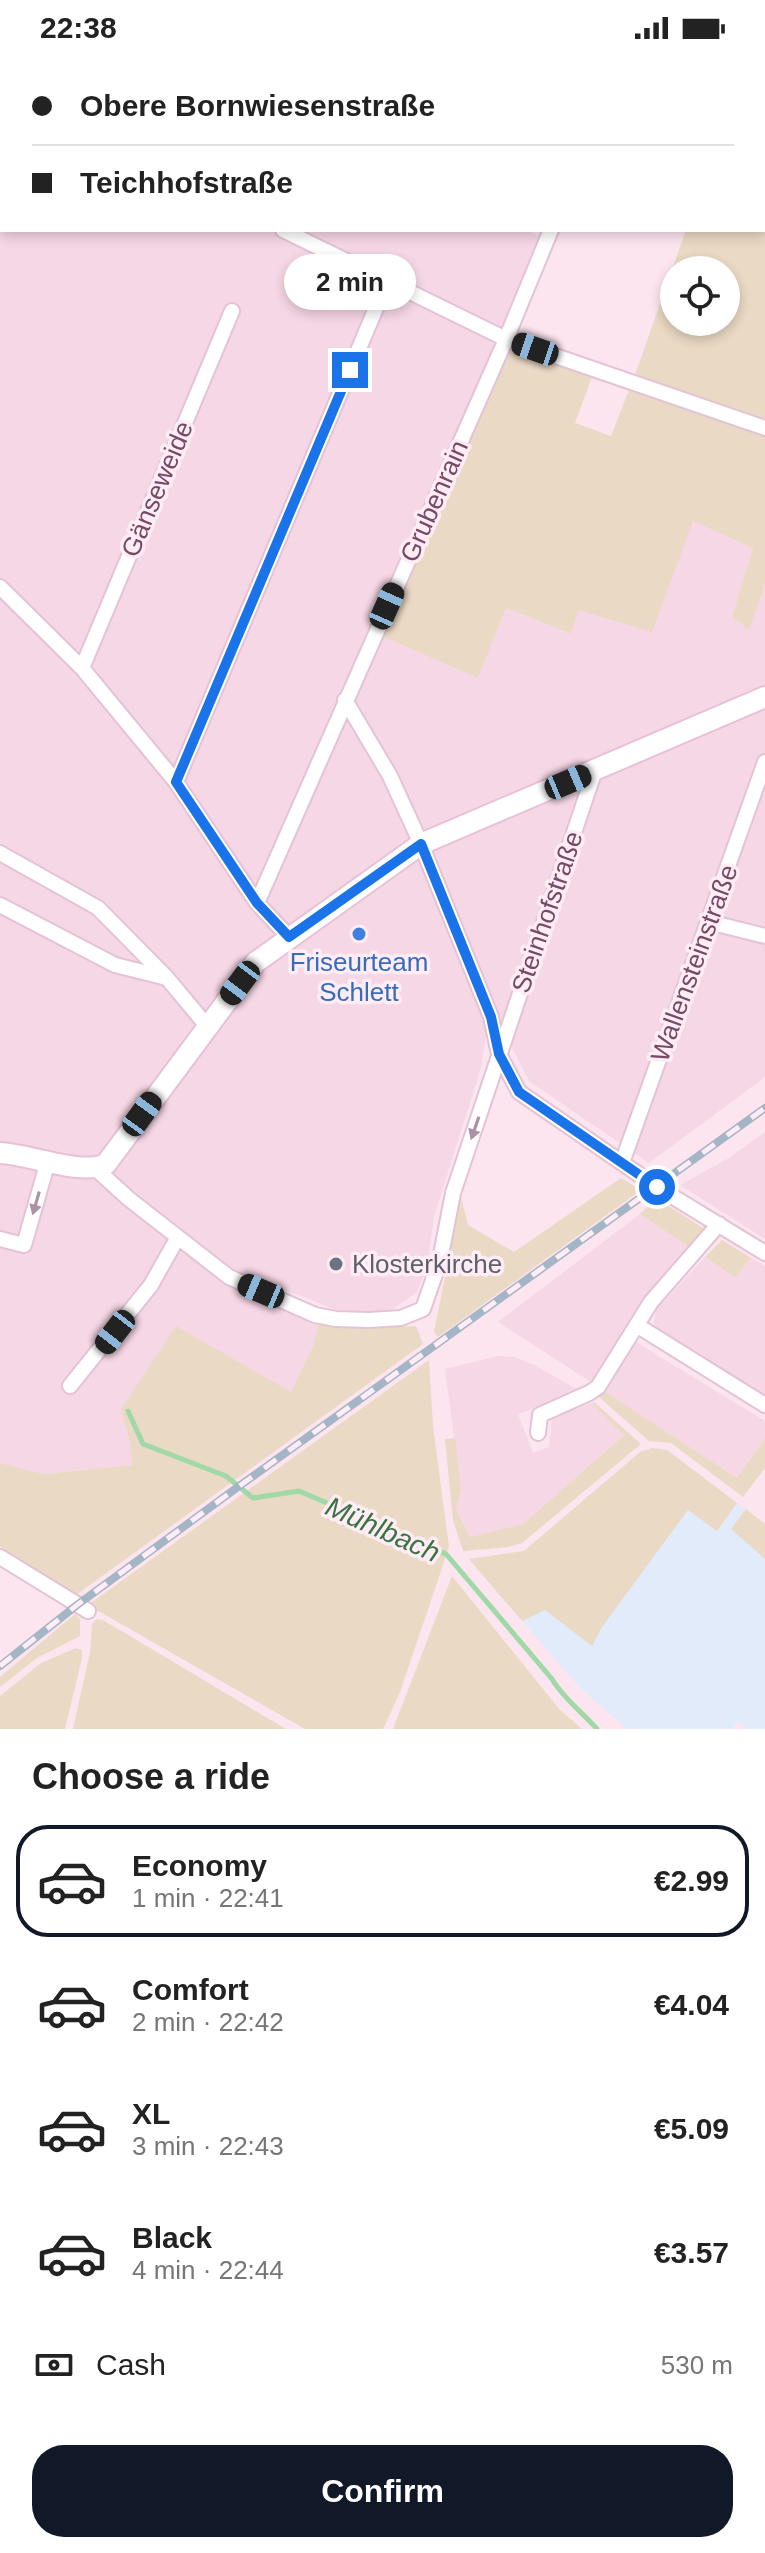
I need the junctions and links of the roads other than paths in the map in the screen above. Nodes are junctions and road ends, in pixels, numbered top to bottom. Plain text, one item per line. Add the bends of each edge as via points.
1 (287, 232) edge
2 (550, 232) edge
3 (387, 282) junction
4 (232, 311) dead end
5 (506, 339) junction
6 (765, 428) edge
7 (0, 589) edge
8 (82, 668) junction
9 (765, 697) edge
10 (345, 700) junction
11 (765, 762) edge
12 (595, 770) junction
13 (176, 782) junction
14 (421, 844) junction
15 (0, 853) edge
16 (257, 903) junction
17 (0, 905) edge
18 (709, 922) junction
19 (765, 936) edge
20 (289, 937) junction
21 (167, 978) junction
22 (207, 1026) junction
23 (499, 1054) junction
24 (0, 1153) edge
25 (48, 1161) junction
26 (622, 1163) junction
27 (96, 1169) junction
28 (719, 1224) junction
29 (178, 1237) junction
30 (0, 1239) edge
31 (765, 1253) edge
32 (638, 1326) junction
33 (70, 1386) dead end
34 (765, 1405) edge
35 (538, 1433) dead end
36 (0, 1557) edge
37 (88, 1611) dead end

1 - 3 street
2 - 5 street, Grubenrain
3 - 5 street
3 - 13 street
4 - 8 street, Gänseweide
5 - 6 street
5 - 10 street, Grubenrain
7 - 8 street
8 - 13 street
9 - 12 street
10 - 14 street via 390,776
10 - 16 street, Grubenrain
11 - 18 street, Wallensteinstraße
12 - 14 street
12 - 23 street, Steinhofstraße
13 - 16 street
14 - 20 street
14 - 23 street via 491,1017
15 - 21 street via 98,908
16 - 20 street
17 - 21 street via 115,965
18 - 19 street
18 - 26 street, Wallensteinstraße
20 - 22 street via 256,962
21 - 22 street
22 - 27 street via 106,1164
23 - 26 street via 519,1092
23 -> 29 street, Steinhofstraße via 453,1193 440,1260 423,1309 401,1318 369,1320 315,1315 229,1277
24 - 25 street
25 - 27 street
25 -> 30 street via 24,1245
26 - 28 street
27 - 29 street
28 - 31 street
28 - 32 street via 651,1302
29 - 33 street via 151,1285
32 - 34 street
32 - 35 street via 598,1387 540,1415
36 - 37 street

